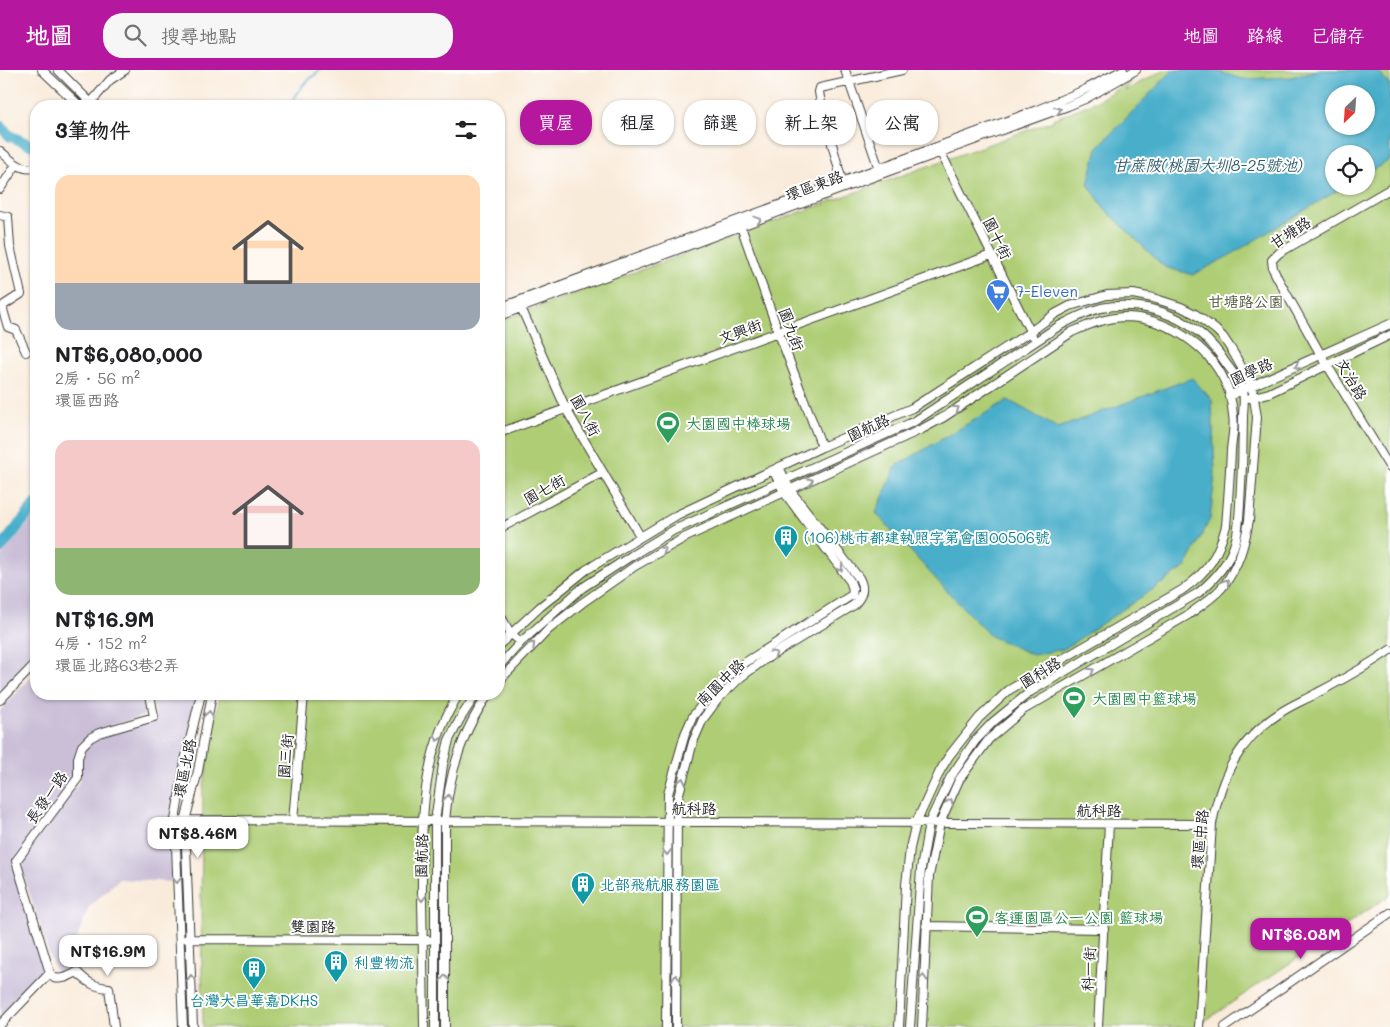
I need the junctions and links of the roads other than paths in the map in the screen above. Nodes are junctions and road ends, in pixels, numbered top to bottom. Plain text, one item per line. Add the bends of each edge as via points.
1 (42, 70) edge
2 (58, 70) edge
3 (125, 70) edge
4 (845, 70) edge
5 (902, 70) edge
6 (1124, 70) edge
7 (1136, 70) edge
8 (849, 82) junction
9 (74, 100) edge
10 (86, 100) edge
11 (95, 100) edge
12 (0, 150) edge
13 (940, 150) junction
14 (16, 165) junction
15 (30, 168) edge
16 (880, 171) junction
17 (842, 181) junction
18 (0, 189) edge
19 (1390, 189) edge
20 (0, 215) edge
21 (739, 223) junction
22 (991, 255) junction
23 (520, 305) junction
24 (505, 307) edge
25 (505, 313) edge
26 (1390, 324) edge
27 (778, 332) junction
28 (1030, 332) junction
29 (1390, 335) edge
30 (1037, 341) junction
31 (26, 352) dead end
32 (1321, 355) junction
33 (1328, 366) junction
34 (1252, 386) junction
35 (1243, 390) junction
36 (1229, 396) junction
37 (1254, 397) junction
38 (1243, 400) junction
39 (566, 409) junction
40 (505, 431) edge
41 (822, 447) junction
42 (776, 468) junction
43 (1390, 468) edge
44 (602, 473) junction
45 (782, 481) junction
46 (787, 491) junction
47 (505, 526) edge
48 (640, 536) junction
49 (505, 624) edge
50 (510, 633) junction
51 (505, 638) edge
52 (521, 642) junction
53 (1390, 650) edge
54 (505, 659) edge
55 (30, 668) edge
56 (505, 675) edge
57 (0, 700) edge
58 (151, 700) edge
59 (200, 700) edge
60 (211, 700) edge
61 (303, 700) edge
62 (456, 700) edge
63 (472, 700) edge
64 (485, 700) edge
65 (176, 820) junction
66 (185, 821) junction
67 (293, 821) junction
68 (423, 821) junction
69 (435, 821) junction
70 (445, 821) junction
71 (668, 822) junction
72 (678, 822) junction
73 (916, 823) junction
74 (929, 823) junction
75 (940, 823) junction
76 (1109, 824) junction
77 (1212, 824) junction
78 (1390, 913) edge
79 (926, 926) junction
80 (1104, 929) junction
81 (180, 939) junction
82 (190, 939) junction
83 (423, 940) junction
84 (434, 940) junction
85 (445, 940) junction
86 (50, 973) junction
87 (0, 1026) edge
88 (114, 1027) edge
89 (183, 1027) edge
90 (193, 1027) edge
91 (424, 1027) edge
92 (435, 1027) edge
93 (445, 1027) edge
94 (666, 1027) edge
95 (676, 1027) edge
96 (899, 1027) edge
97 (910, 1027) edge
98 (922, 1027) edge
99 (1098, 1027) edge
100 (1199, 1027) edge
101 (1225, 1027) edge

1 - 9 street
2 - 10 street
3 - 11 street via 110,80
4 - 8 street
5 - 8 street
6 - 13 street, 環區東路 via 1082,91
13 -> 7 street, 環區東路 via 1068,106
8 - 16 street
8 - 17 street via 820,88 819,92
12 - 14 street
13 - 16 street, 環區東路
13 - 22 street, 園十街
14 - 15 street
14 - 18 street
16 - 17 street, 環區東路
21 -> 16 street, 環區東路
17 - 21 street, 環區東路
19 - 32 street, 甘塘路 via 1272,260 1277,277
20 - 31 street via 8,217 10,246 22,294 4,305 3,310 8,327 16,330
21 - 23 street, 環區東路
21 - 27 street, 園九街
22 - 27 street, 文興街
22 - 28 street, 園十街
23 - 24 street, 環區東路
23 - 25 street, 環區東路
23 - 39 street, 園八街
26 - 32 street, 園學路
27 - 39 street, 文興街
27 - 41 street, 園九街
28 - 30 street, 園十街
28 - 34 street via 1063,310 1089,299 1133,294 1167,301 1195,314 1224,337
28 - 41 street via 912,408
29 - 33 street, 園學路
30 - 35 street, 園航路 via 1080,315 1101,308 1149,308 1190,325 1210,341
30 - 45 street, 園航路 via 915,421
32 - 33 street, 文治路
32 -> 34 street, 園學路
33 - 37 street, 園學路
33 - 43 street, 文治路
34 - 35 street, 園學路
34 - 37 street
35 - 36 street, 園學路
35 - 38 street, 園科路
36 - 38 street, 園學路
46 -> 36 street via 944,417 1072,332 1092,323 1126,317 1146,319 1180,333 1210,359 1226,382
36 - 73 street via 1234,416 1226,526 1214,559 1196,580 1182,590 1009,690 978,718 949,756
37 - 38 street, 園學路
75 -> 37 street via 959,780 989,739 1004,725 1023,710 1188,615 1224,585 1239,559 1246,534 1256,417
38 - 74 street, 園科路 via 1244,461 1238,530 1221,571 1198,594 1030,692 993,722 962,759
39 - 40 street, 文興街
39 - 44 street, 園八街
41 - 42 street
42 - 45 street, 南園中路
42 - 48 street
44 - 47 street, 園七街
44 - 48 street, 園八街
45 - 46 street, 南園中路
45 - 52 street, 園航路 via 674,530 631,556 582,588
56 -> 46 street via 549,629 635,566 684,538
46 -> 71 street, 南園中路 via 850,581 852,595 738,667 709,696 693,716 679,752 668,794
72 -> 46 street, 南園中路 via 678,800 693,742 703,719 718,699 764,660 854,605 863,591 859,578
48 - 50 street via 586,570
49 - 50 street
50 - 51 street
50 - 52 street
52 - 54 street, 園航路
53 - 77 street, 環區中路 via 1266,722 1235,756 1218,796
55 - 57 street
58 - 86 street, 長發一路 via 154,716 99,733 82,746 78,778 16,861
59 - 65 street, 環區北路 via 186,756
66 -> 60 street, 環區北路
61 - 67 street, 園三街
62 -> 68 street via 430,763
63 - 69 street, 園航路 via 449,740
70 -> 64 street via 458,754 470,723
65 - 66 street, 航科路
65 -> 81 street, 環區北路
66 - 67 street, 航科路
66 - 82 street, 環區北路
67 - 68 street, 航科路
68 - 69 street, 航科路
68 -> 83 street
69 - 70 street, 航科路
69 - 84 street, 園航路
70 - 71 street, 航科路
70 - 85 street
71 - 72 street, 航科路
71 -> 94 street, 南園中路
72 - 73 street, 航科路
95 -> 72 street, 南園中路
73 - 74 street, 航科路
73 - 96 street via 906,886
74 - 75 street, 航科路
74 - 97 street, 園科路 via 921,869
75 - 76 street, 航科路
75 - 79 street via 929,876
76 - 77 street, 航科路
76 - 80 street, 科一街
77 - 100 street, 環區中路
78 - 101 street
79 - 80 street
98 -> 79 street
80 - 99 street, 科一街
81 - 82 street, 雙園路
81 - 89 street, 環區北路
82 - 83 street, 雙園路
90 -> 82 street, 環區北路
83 - 84 street, 雙園路
83 - 91 street
84 - 85 street, 雙園路
84 - 92 street, 園航路
93 -> 85 street
86 - 87 street
86 - 88 street via 58,979 77,972 90,984 108,988

